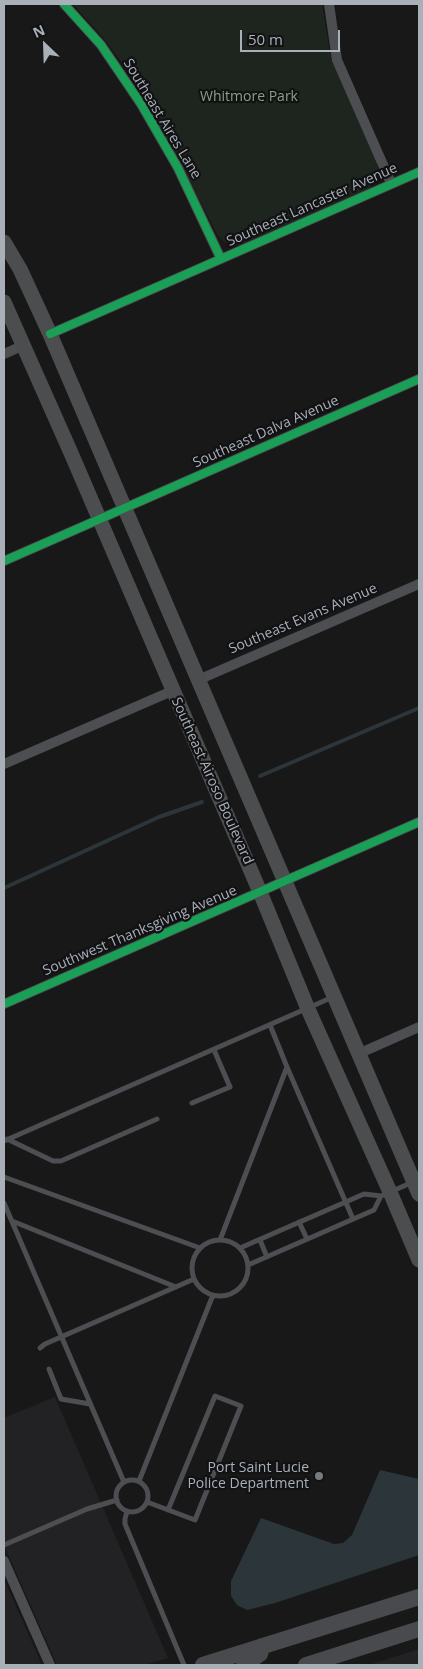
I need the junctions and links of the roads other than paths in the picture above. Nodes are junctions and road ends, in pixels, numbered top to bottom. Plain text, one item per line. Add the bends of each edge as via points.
1 (64, 4) edge
2 (329, 4) edge
3 (419, 172) edge
4 (392, 184) junction
5 (4, 242) edge
6 (221, 260) junction
7 (4, 302) edge
8 (50, 334) junction
9 (24, 345) junction
10 (4, 354) edge
11 (419, 379) edge
12 (124, 508) junction
13 (99, 519) junction
14 (4, 561) edge
15 (419, 584) edge
16 (198, 680) junction
17 (172, 691) junction
18 (4, 764) edge
19 (419, 822) edge
20 (285, 880) junction
21 (260, 892) junction
22 (335, 997) junction
23 (4, 1004) edge
24 (308, 1008) junction
25 (270, 1025) junction
26 (419, 1027) edge
27 (214, 1050) junction
28 (358, 1054) junction
29 (287, 1067) junction
30 (192, 1103) dead end
31 (157, 1119) dead end
32 (5, 1140) edge
33 (4, 1177) edge
34 (416, 1188) edge
35 (386, 1194) junction
36 (345, 1202) junction
37 (4, 1203) edge
38 (353, 1219) junction
39 (11, 1220) junction
40 (299, 1222) junction
41 (306, 1239) junction
42 (220, 1240) junction
43 (260, 1240) junction
44 (200, 1248) junction
45 (240, 1248) junction
46 (267, 1257) junction
47 (419, 1260) edge
48 (248, 1265) junction
49 (194, 1279) junction
50 (176, 1287) junction
51 (213, 1295) junction
52 (61, 1337) junction
53 (40, 1348) dead end
54 (49, 1369) dead end
55 (90, 1404) junction
56 (139, 1481) junction
57 (124, 1482) junction
58 (117, 1500) junction
59 (147, 1502) junction
60 (168, 1510) junction
61 (127, 1511) junction
62 (4, 1545) edge
63 (4, 1561) edge
64 (419, 1597) edge
65 (419, 1629) edge
66 (262, 1646) junction
67 (50, 1665) edge
68 (184, 1665) edge
69 (203, 1665) edge
70 (244, 1665) edge
71 (306, 1665) edge

1 - 6 street, Southeast Aires Lane via 102,45 140,104 178,168
2 - 4 street via 337,60
3 - 4 street, Southeast Lancaster Avenue
4 - 6 street, Southeast Lancaster Avenue
5 - 8 main road, Southeast Airoso Boulevard via 20,268
6 - 8 street, Southeast Lancaster Avenue
7 - 9 main road, Southeast Airoso Boulevard
8 - 12 main road, Southeast Airoso Boulevard
9 - 10 street
9 - 13 main road, Southeast Airoso Boulevard
11 - 12 street, Southeast Dalva Avenue
12 - 13 street, Southeast Dalva Avenue
12 - 16 main road, Southeast Airoso Boulevard
13 - 14 street, Southeast Dalva Avenue
13 - 17 main road, Southeast Airoso Boulevard
15 - 16 street, Southeast Evans Avenue
16 - 20 main road, Southeast Airoso Boulevard
17 - 18 street
17 - 21 main road, Southeast Airoso Boulevard
19 - 20 street, Southwest Thanksgiving Avenue
20 - 21 street, Southwest Thanksgiving Avenue
20 - 22 main road, Southeast Airoso Boulevard
21 - 23 street, Southwest Thanksgiving Avenue
21 - 24 main road, Southeast Airoso Boulevard
22 - 24 lane
22 - 28 main road, Southeast Airoso Boulevard
24 - 25 lane
24 - 35 main road, Southeast Airoso Boulevard
25 - 27 lane
25 - 29 lane
26 - 28 street
27 - 30 lane via 230,1086
27 - 32 lane
28 - 34 main road, Southeast Airoso Boulevard
29 - 36 lane
29 - 42 lane
31 - 32 lane via 61,1161 53,1161
33 - 44 lane
34 - 35 lane
35 - 36 lane via 364,1194
35 - 38 lane via 374,1210
35 - 47 main road, Southeast Airoso Boulevard
36 - 38 lane
36 - 40 lane
37 - 39 lane
38 - 41 lane
39 - 50 lane
39 - 52 lane
40 - 41 lane
40 - 43 lane
41 - 46 lane
42 - 44 lane
42 - 45 lane
43 - 45 lane
43 - 46 lane
44 - 49 lane via 192,1268
45 - 48 lane via 247,1257
46 - 48 lane
48 - 51 lane via 247,1279 241,1288 221,1297
49 - 50 lane
49 - 51 lane via 200,1288
50 - 52 lane
51 - 56 lane
52 - 53 lane
52 - 55 lane
54 - 55 lane via 61,1399
55 - 57 lane
56 - 57 lane
56 - 59 lane via 146,1488
57 - 58 lane via 117,1490
58 - 61 lane
58 - 62 lane via 87,1509
59 - 60 lane
59 - 61 lane via 140,1509
60 - 60 lane via 215,1396 241,1406 195,1520
61 - 68 lane via 126,1524
63 - 67 street
64 - 66 main road
65 - 71 main road
66 - 69 main road
66 - 70 main road via 260,1654

